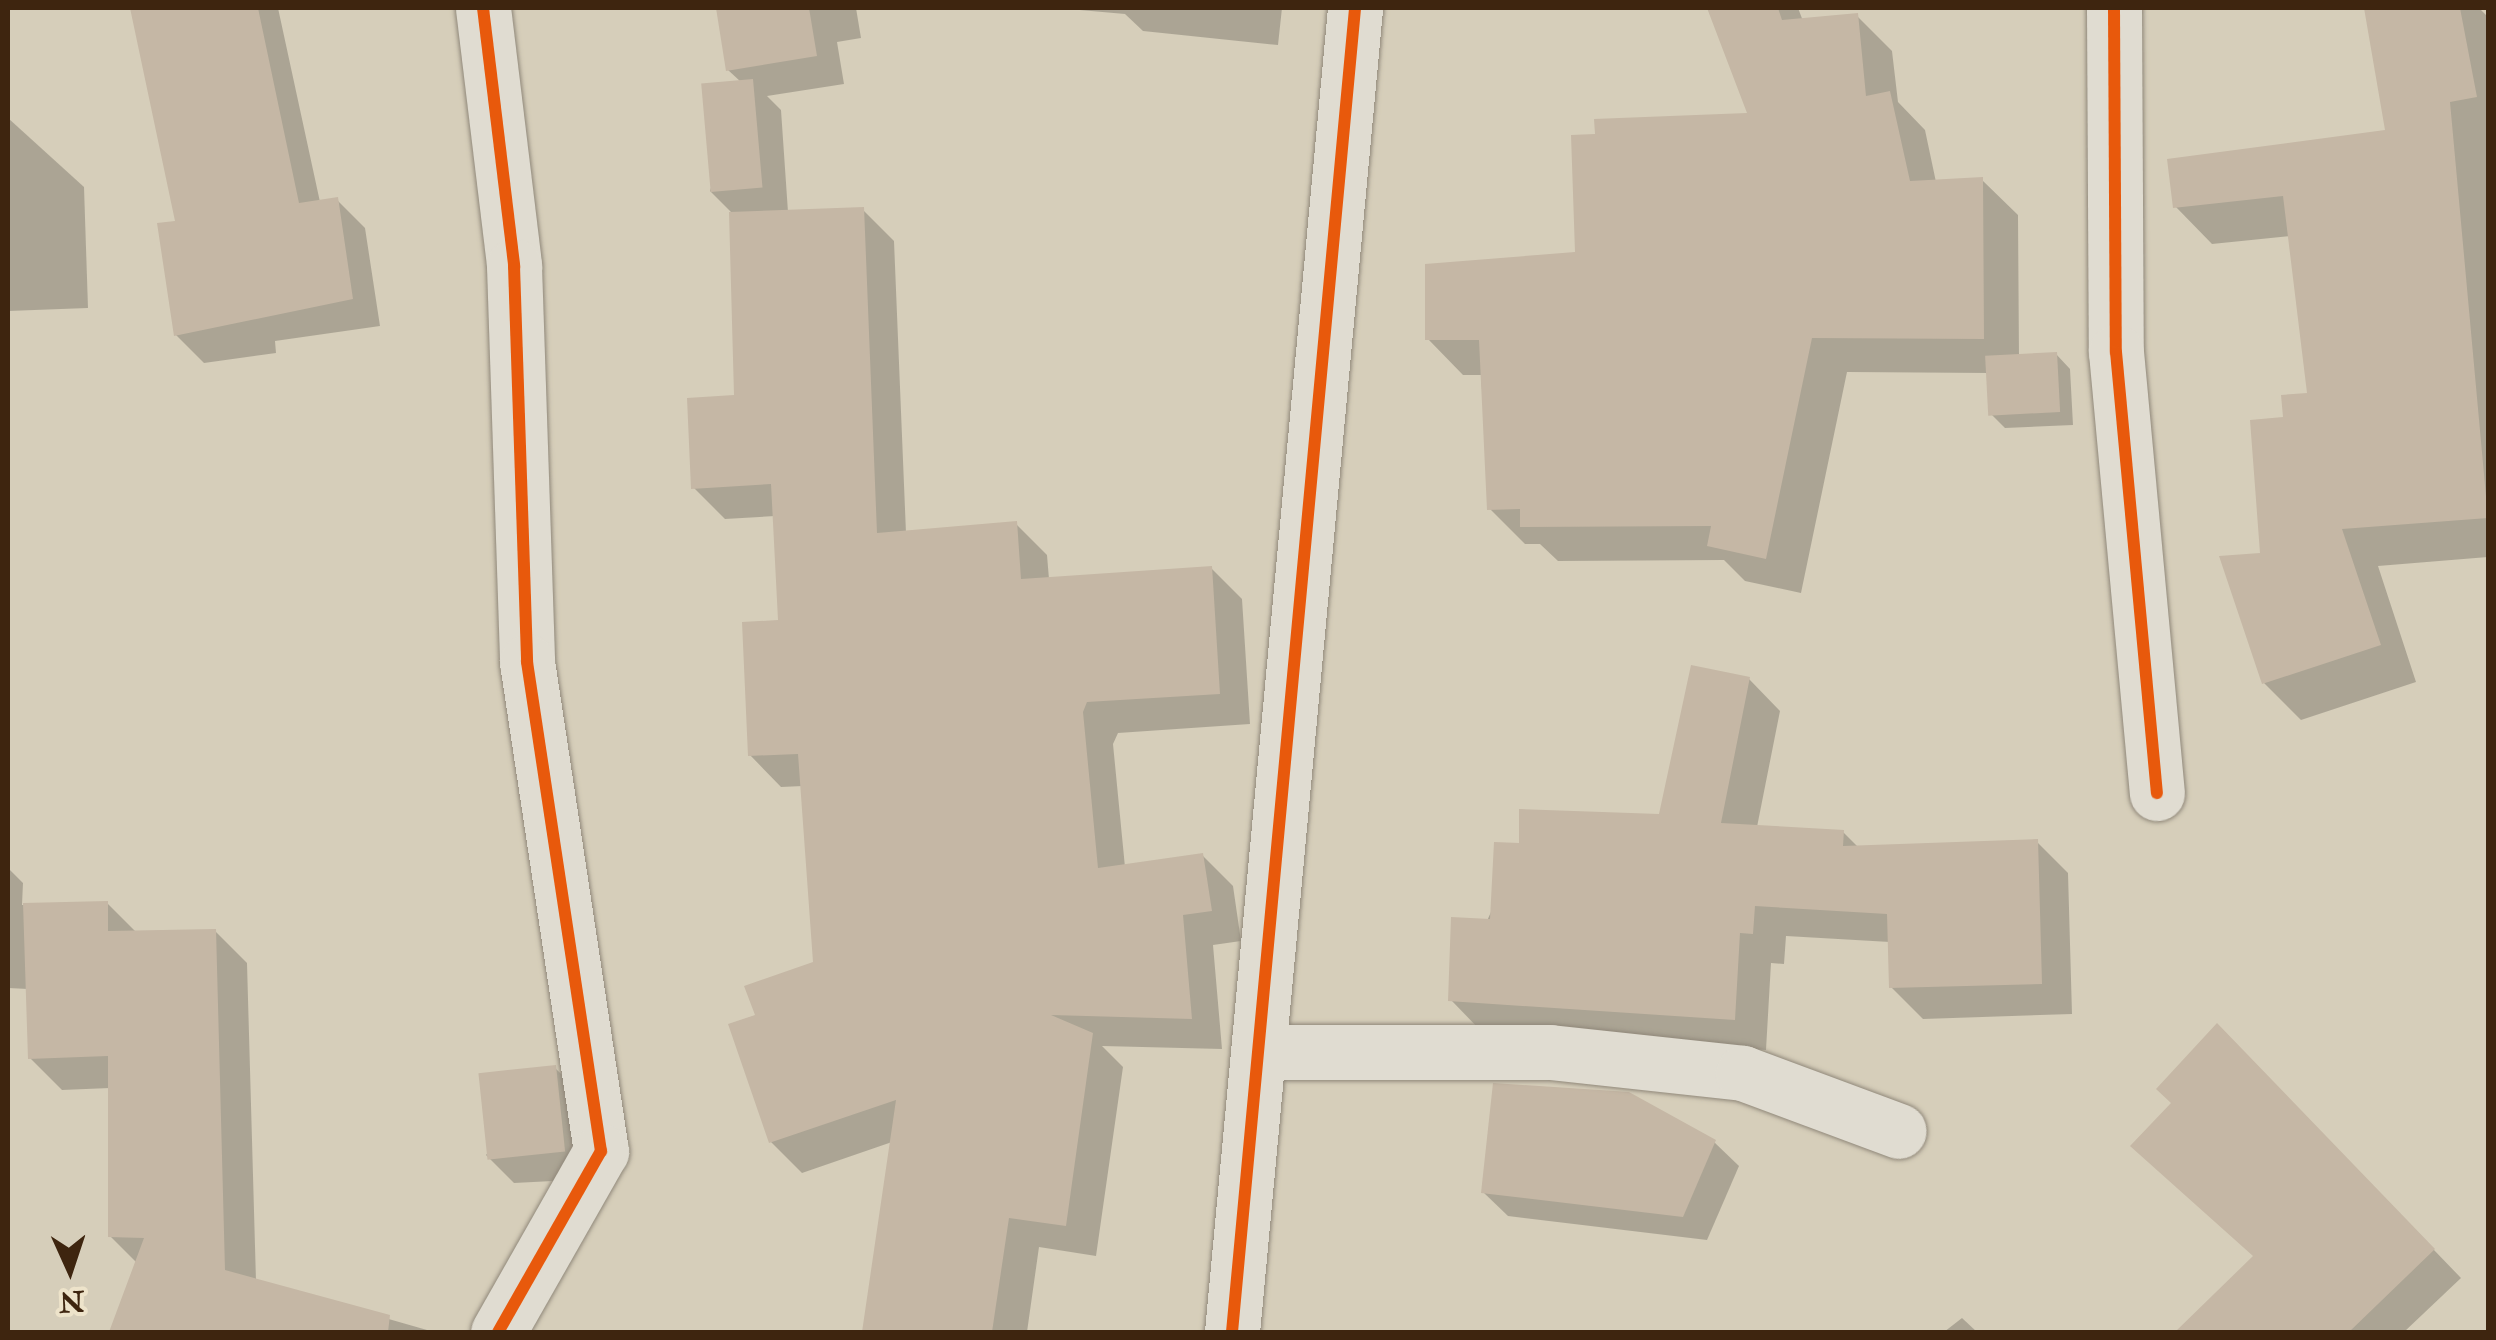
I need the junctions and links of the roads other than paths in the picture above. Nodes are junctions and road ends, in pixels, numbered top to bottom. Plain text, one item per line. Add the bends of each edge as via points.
1 (483, 8) edge
2 (1354, 8) edge
3 (2114, 8) edge
4 (2157, 793) dead end
5 (1264, 1052) junction
6 (1899, 1131) dead end
7 (498, 1332) edge
8 (1232, 1332) edge

1 - 7 street via 514,266 527,662 601,1151
2 - 5 street
3 - 4 street via 2116,352
5 - 6 street via 1550,1052 1743,1074
5 - 8 street

